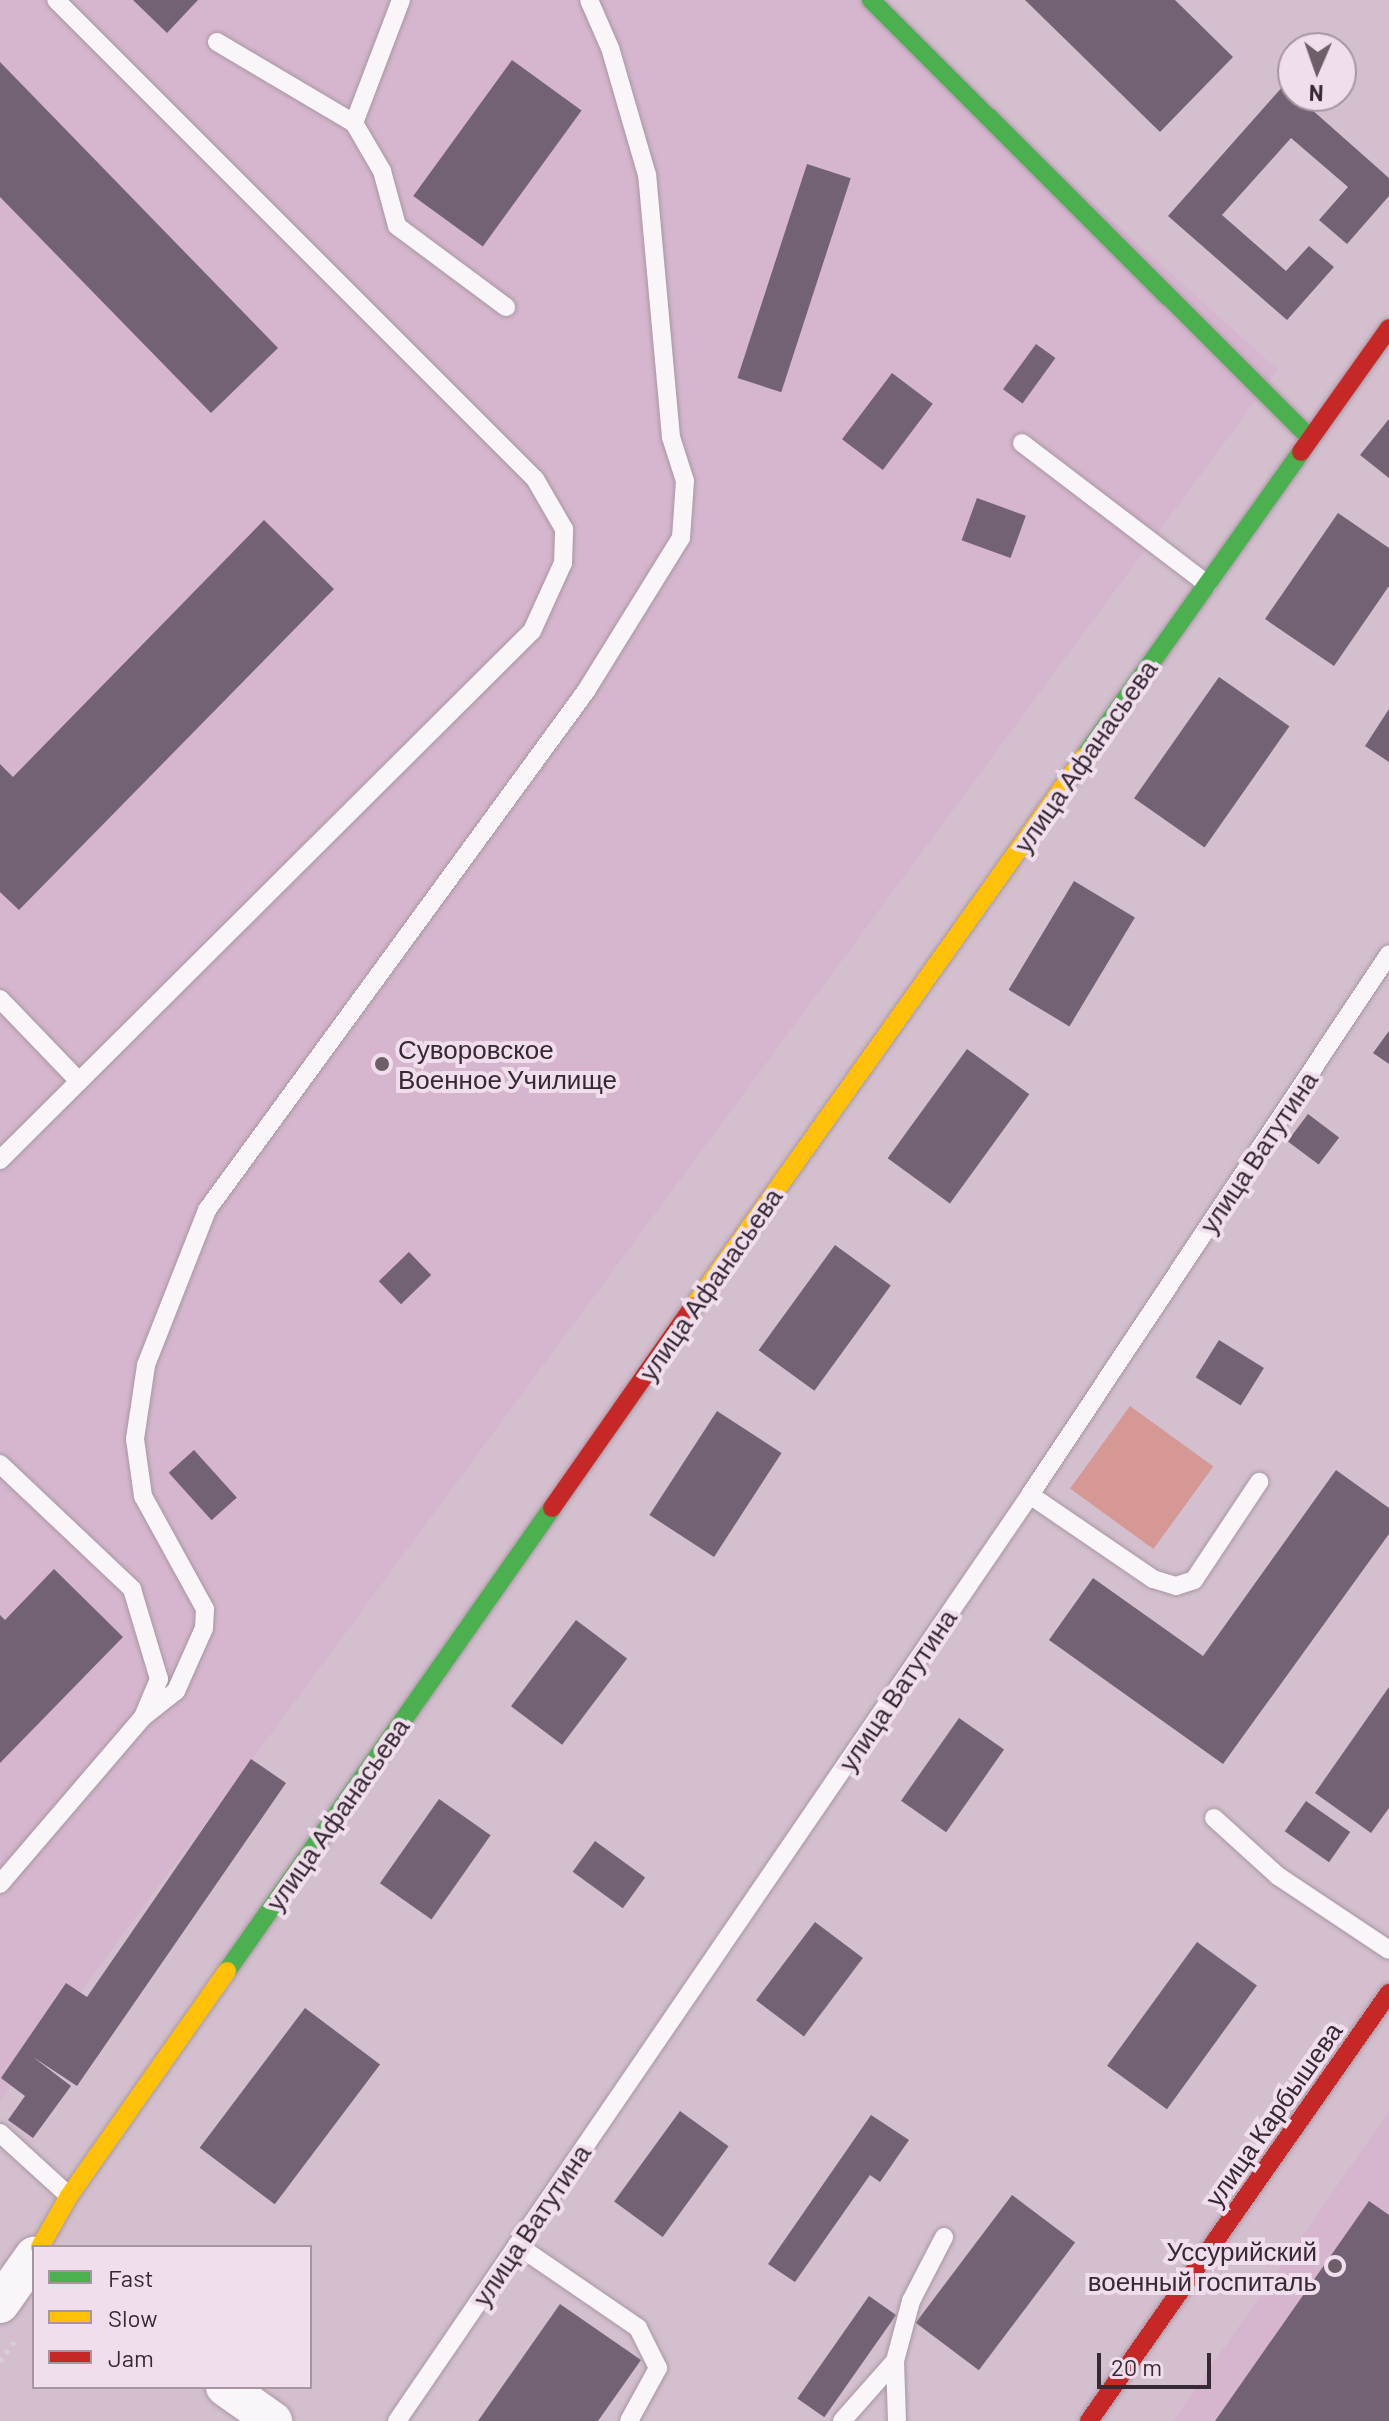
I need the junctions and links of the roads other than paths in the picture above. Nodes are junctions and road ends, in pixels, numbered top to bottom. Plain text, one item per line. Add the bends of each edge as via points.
1 (56, 0) edge
2 (401, 0) edge
3 (589, 0) edge
4 (871, 0) edge
5 (217, 42) dead end
6 (354, 123) junction
7 (506, 307) dead end
8 (1389, 328) edge
9 (1310, 438) junction
10 (1022, 443) dead end
11 (1207, 584) junction
12 (1389, 954) edge
13 (0, 999) edge
14 (79, 1081) junction
15 (0, 1160) edge
16 (0, 1464) edge
17 (1259, 1482) dead end
18 (1030, 1495) junction
19 (143, 1717) junction
20 (1214, 1818) dead end
21 (0, 1884) edge
22 (1389, 1950) edge
23 (1389, 1993) edge
24 (0, 2133) edge
25 (69, 2196) junction
26 (944, 2237) dead end
27 (41, 2245) edge
28 (517, 2245) junction
29 (32, 2259) edge
30 (0, 2304) edge
31 (895, 2361) junction
32 (228, 2389) edge
33 (273, 2421) edge
34 (397, 2421) edge
35 (629, 2421) edge
36 (842, 2421) edge
37 (897, 2421) edge
38 (1089, 2421) edge

1 - 14 lane via 535,479 564,529 563,563 532,631
2 - 6 lane
3 - 19 lane via 610,48 647,175 669,422 685,481 681,538 586,691 207,1210 146,1365 135,1439 143,1496 205,1609 204,1628 176,1691
4 - 9 street
5 - 6 lane
6 - 7 lane via 382,171 397,226
8 - 9 street, улица Афанасьева
9 - 11 street, улица Афанасьева
10 - 11 lane
11 - 25 street, улица Афанасьева
12 - 18 lane, улица Ватутина
13 - 14 lane
14 - 15 lane
16 - 19 lane via 132,1589 159,1679
17 - 18 lane via 1194,1580 1176,1586 1153,1579
18 - 28 lane, улица Ватутина
19 - 21 lane
20 - 22 lane via 1278,1876
23 - 38 street, улица Карбышева
24 - 25 lane
25 - 27 street, улица Афанасьева
26 - 31 lane via 911,2301
28 - 34 lane, улица Ватутина
28 - 35 lane via 638,2328 658,2368
29 - 30 street
31 - 36 lane
31 - 37 lane
32 - 33 street

